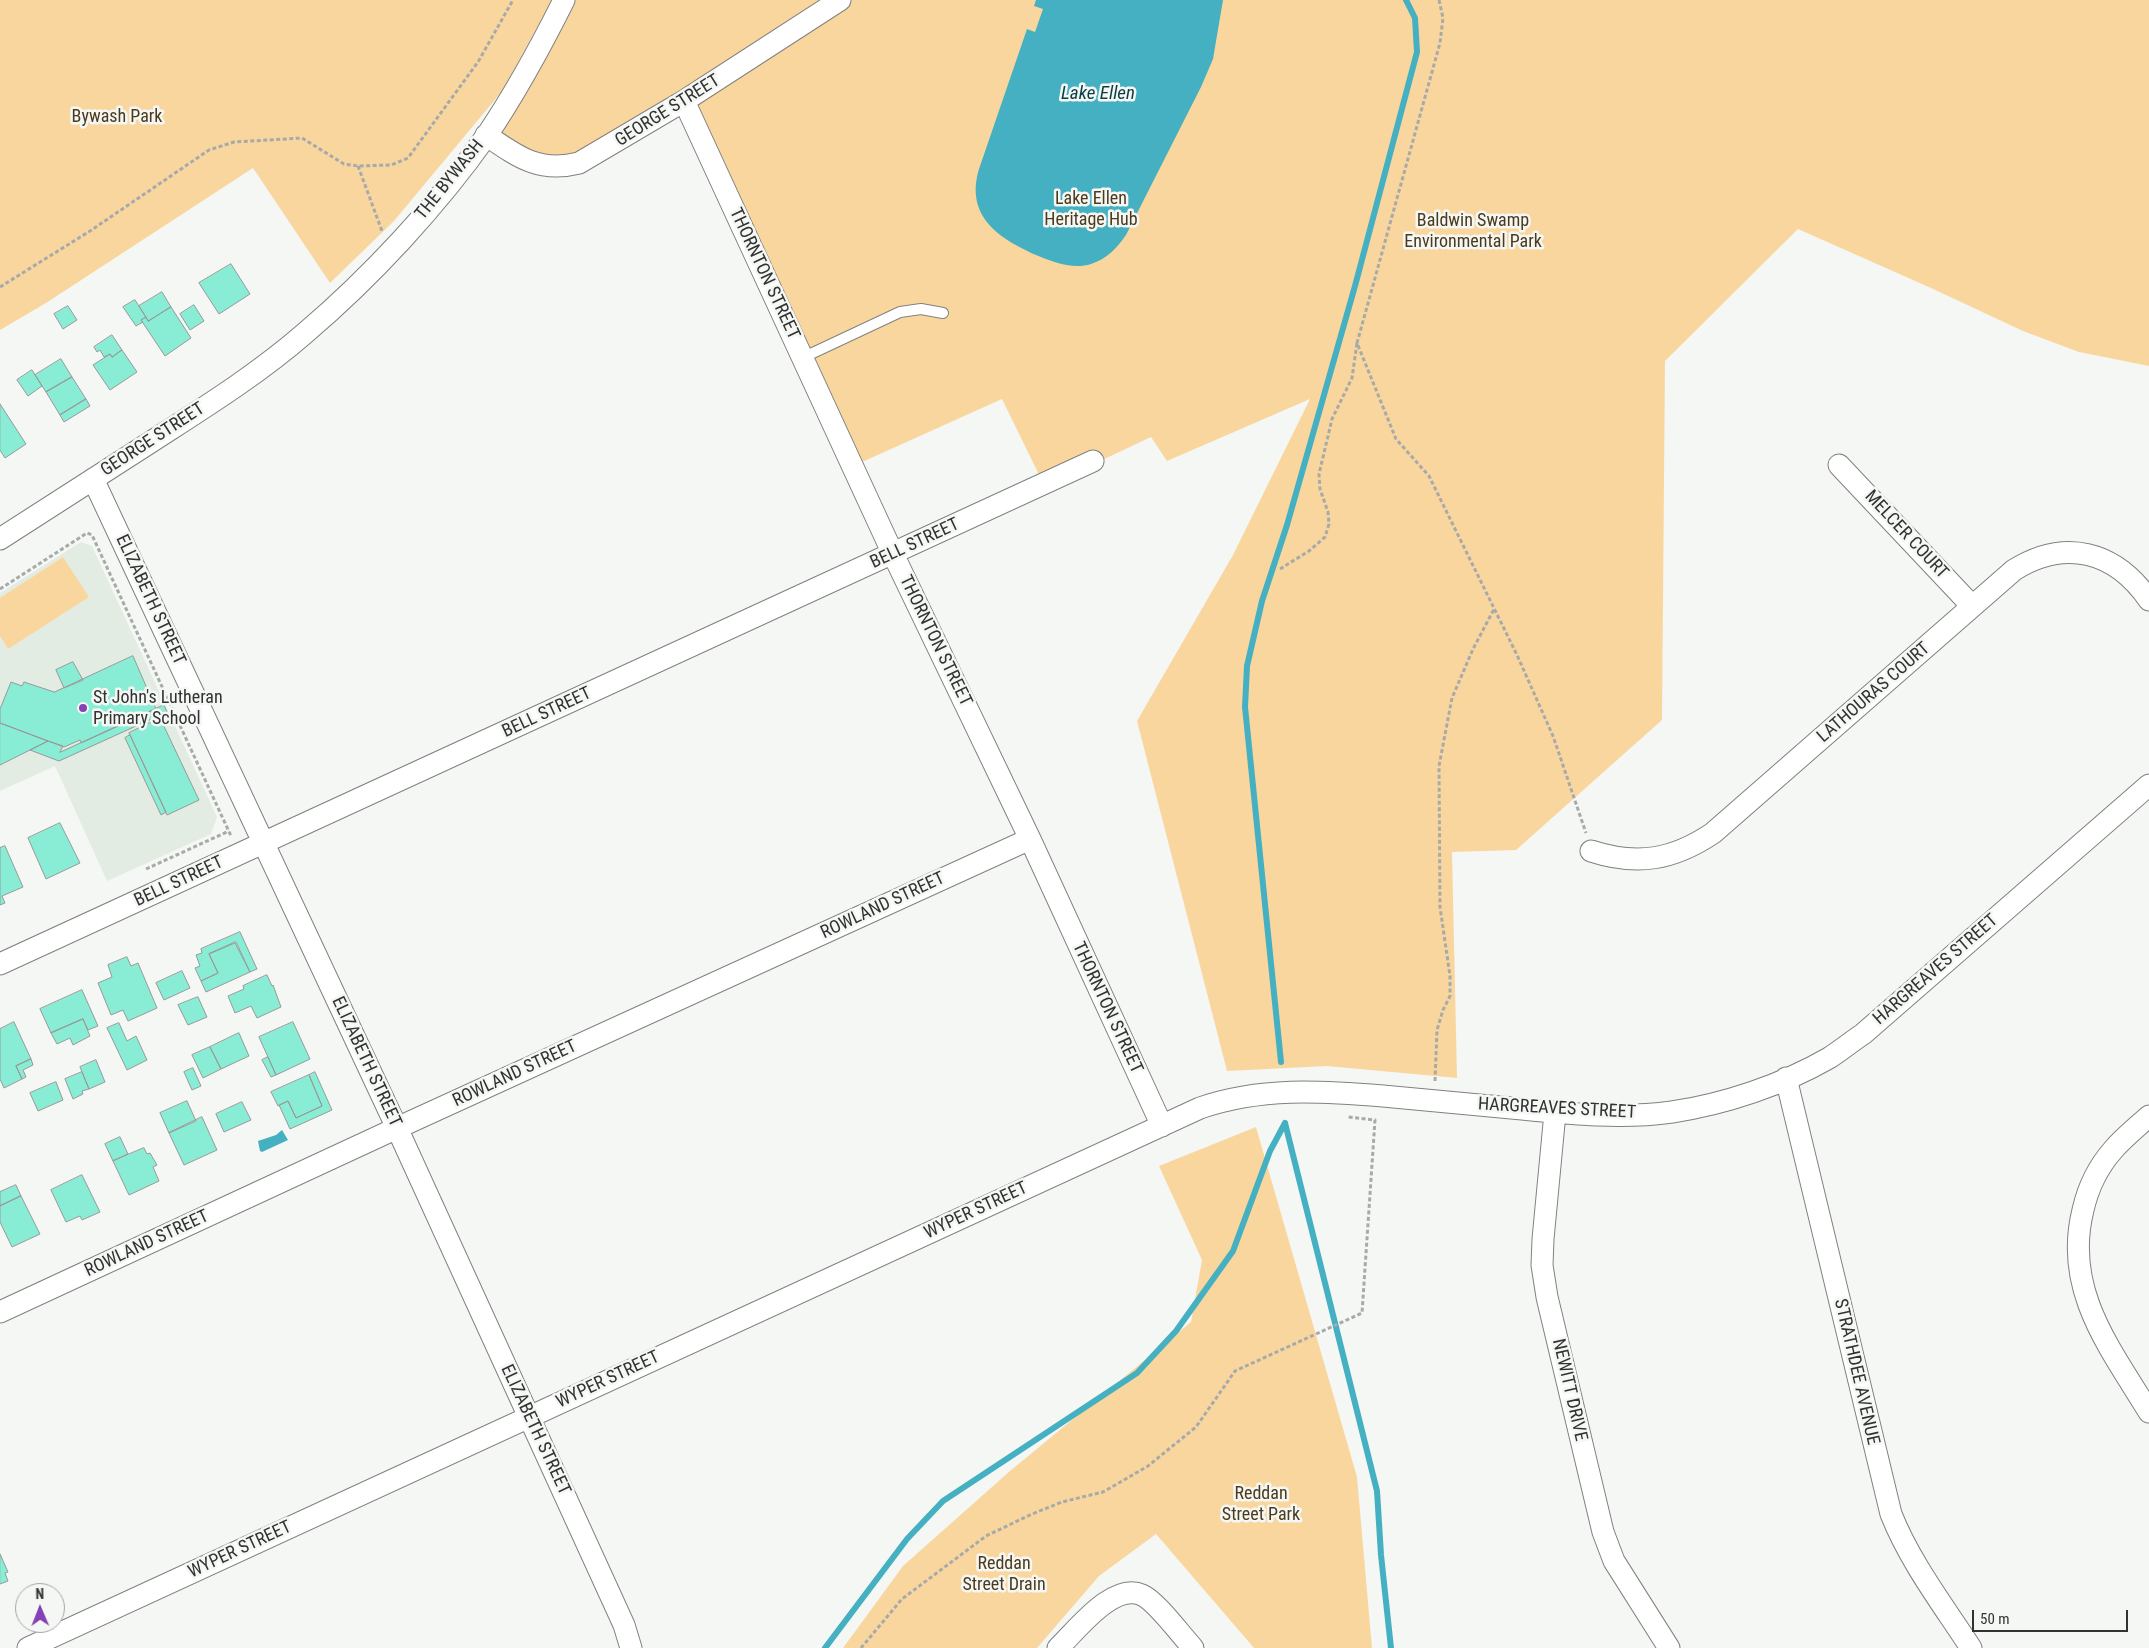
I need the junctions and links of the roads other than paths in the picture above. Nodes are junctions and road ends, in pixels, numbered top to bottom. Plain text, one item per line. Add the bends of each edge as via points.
1 (564, 0) edge
2 (840, 0) edge
3 (684, 102) junction
4 (486, 135) junction
5 (943, 313) dead end
6 (303, 335) joint
7 (802, 358) junction
8 (1093, 461) dead end
9 (1839, 464) dead end
10 (93, 479) junction
11 (0, 539) edge
12 (893, 554) junction
13 (2149, 600) edge
14 (1972, 606) junction
15 (2149, 785) edge
16 (1030, 839) junction
17 (263, 844) junction
18 (1591, 851) road end
19 (0, 964) edge
20 (1786, 1078) junction
21 (1555, 1112) junction
22 (2149, 1116) edge
23 (1162, 1126) junction
24 (397, 1128) junction
25 (0, 1312) edge
26 (2149, 1412) edge
27 (528, 1416) junction
28 (28, 1648) edge
29 (631, 1648) edge
30 (1058, 1648) edge
31 (1193, 1648) edge
32 (1669, 1648) edge
33 (1971, 1648) edge

1 - 4 street, THE BYWASH via 541,46
2 - 3 street, GEORGE STREET
3 - 4 street, GEORGE STREET via 595,155 565,167 548,167 518,157
3 - 7 street, THORNTON STREET
4 - 6 street, THE BYWASH via 389,253
5 - 7 lane via 921,309 900,312
6 - 10 street, GEORGE STREET via 219,398
7 - 12 street, THORNTON STREET
8 - 12 street, BELL STREET
9 - 14 street, MELCER COURT
10 - 11 street, GEORGE STREET
10 - 17 street, ELIZABETH STREET
12 - 16 street, THORNTON STREET
12 - 17 street, BELL STREET
13 - 14 street, LATHOURAS COURT via 2116,566 2078,552 2061,552 2028,561
14 - 18 street, LATHOURAS COURT via 1696,845 1662,857 1632,860
15 - 20 street, HARGREAVES STREET via 1863,1034 1829,1058
16 - 23 street, THORNTON STREET
16 - 24 street, ROWLAND STREET
17 - 19 street, BELL STREET
17 - 24 street, ELIZABETH STREET
20 - 21 street, HARGREAVES STREET via 1715,1103 1672,1112 1629,1115
20 - 33 street, STRATHDEE AVENUE via 1891,1514 1913,1559
21 - 23 street, HARGREAVES STREET via 1288,1091 1235,1098 1200,1108
21 - 32 street, NEWITT DRIVE via 1543,1239 1542,1265 1547,1297 1603,1532 1614,1560
22 - 26 street via 2113,1150 2097,1171 2086,1197 2077,1241 2078,1264 2088,1306
23 - 27 street, WYPER STREET
24 - 25 street, ROWLAND STREET
24 - 27 street, ELIZABETH STREET
27 - 28 street, WYPER STREET
27 - 29 street, ELIZABETH STREET via 624,1625
30 - 31 street via 1106,1602 1130,1592 1152,1602

